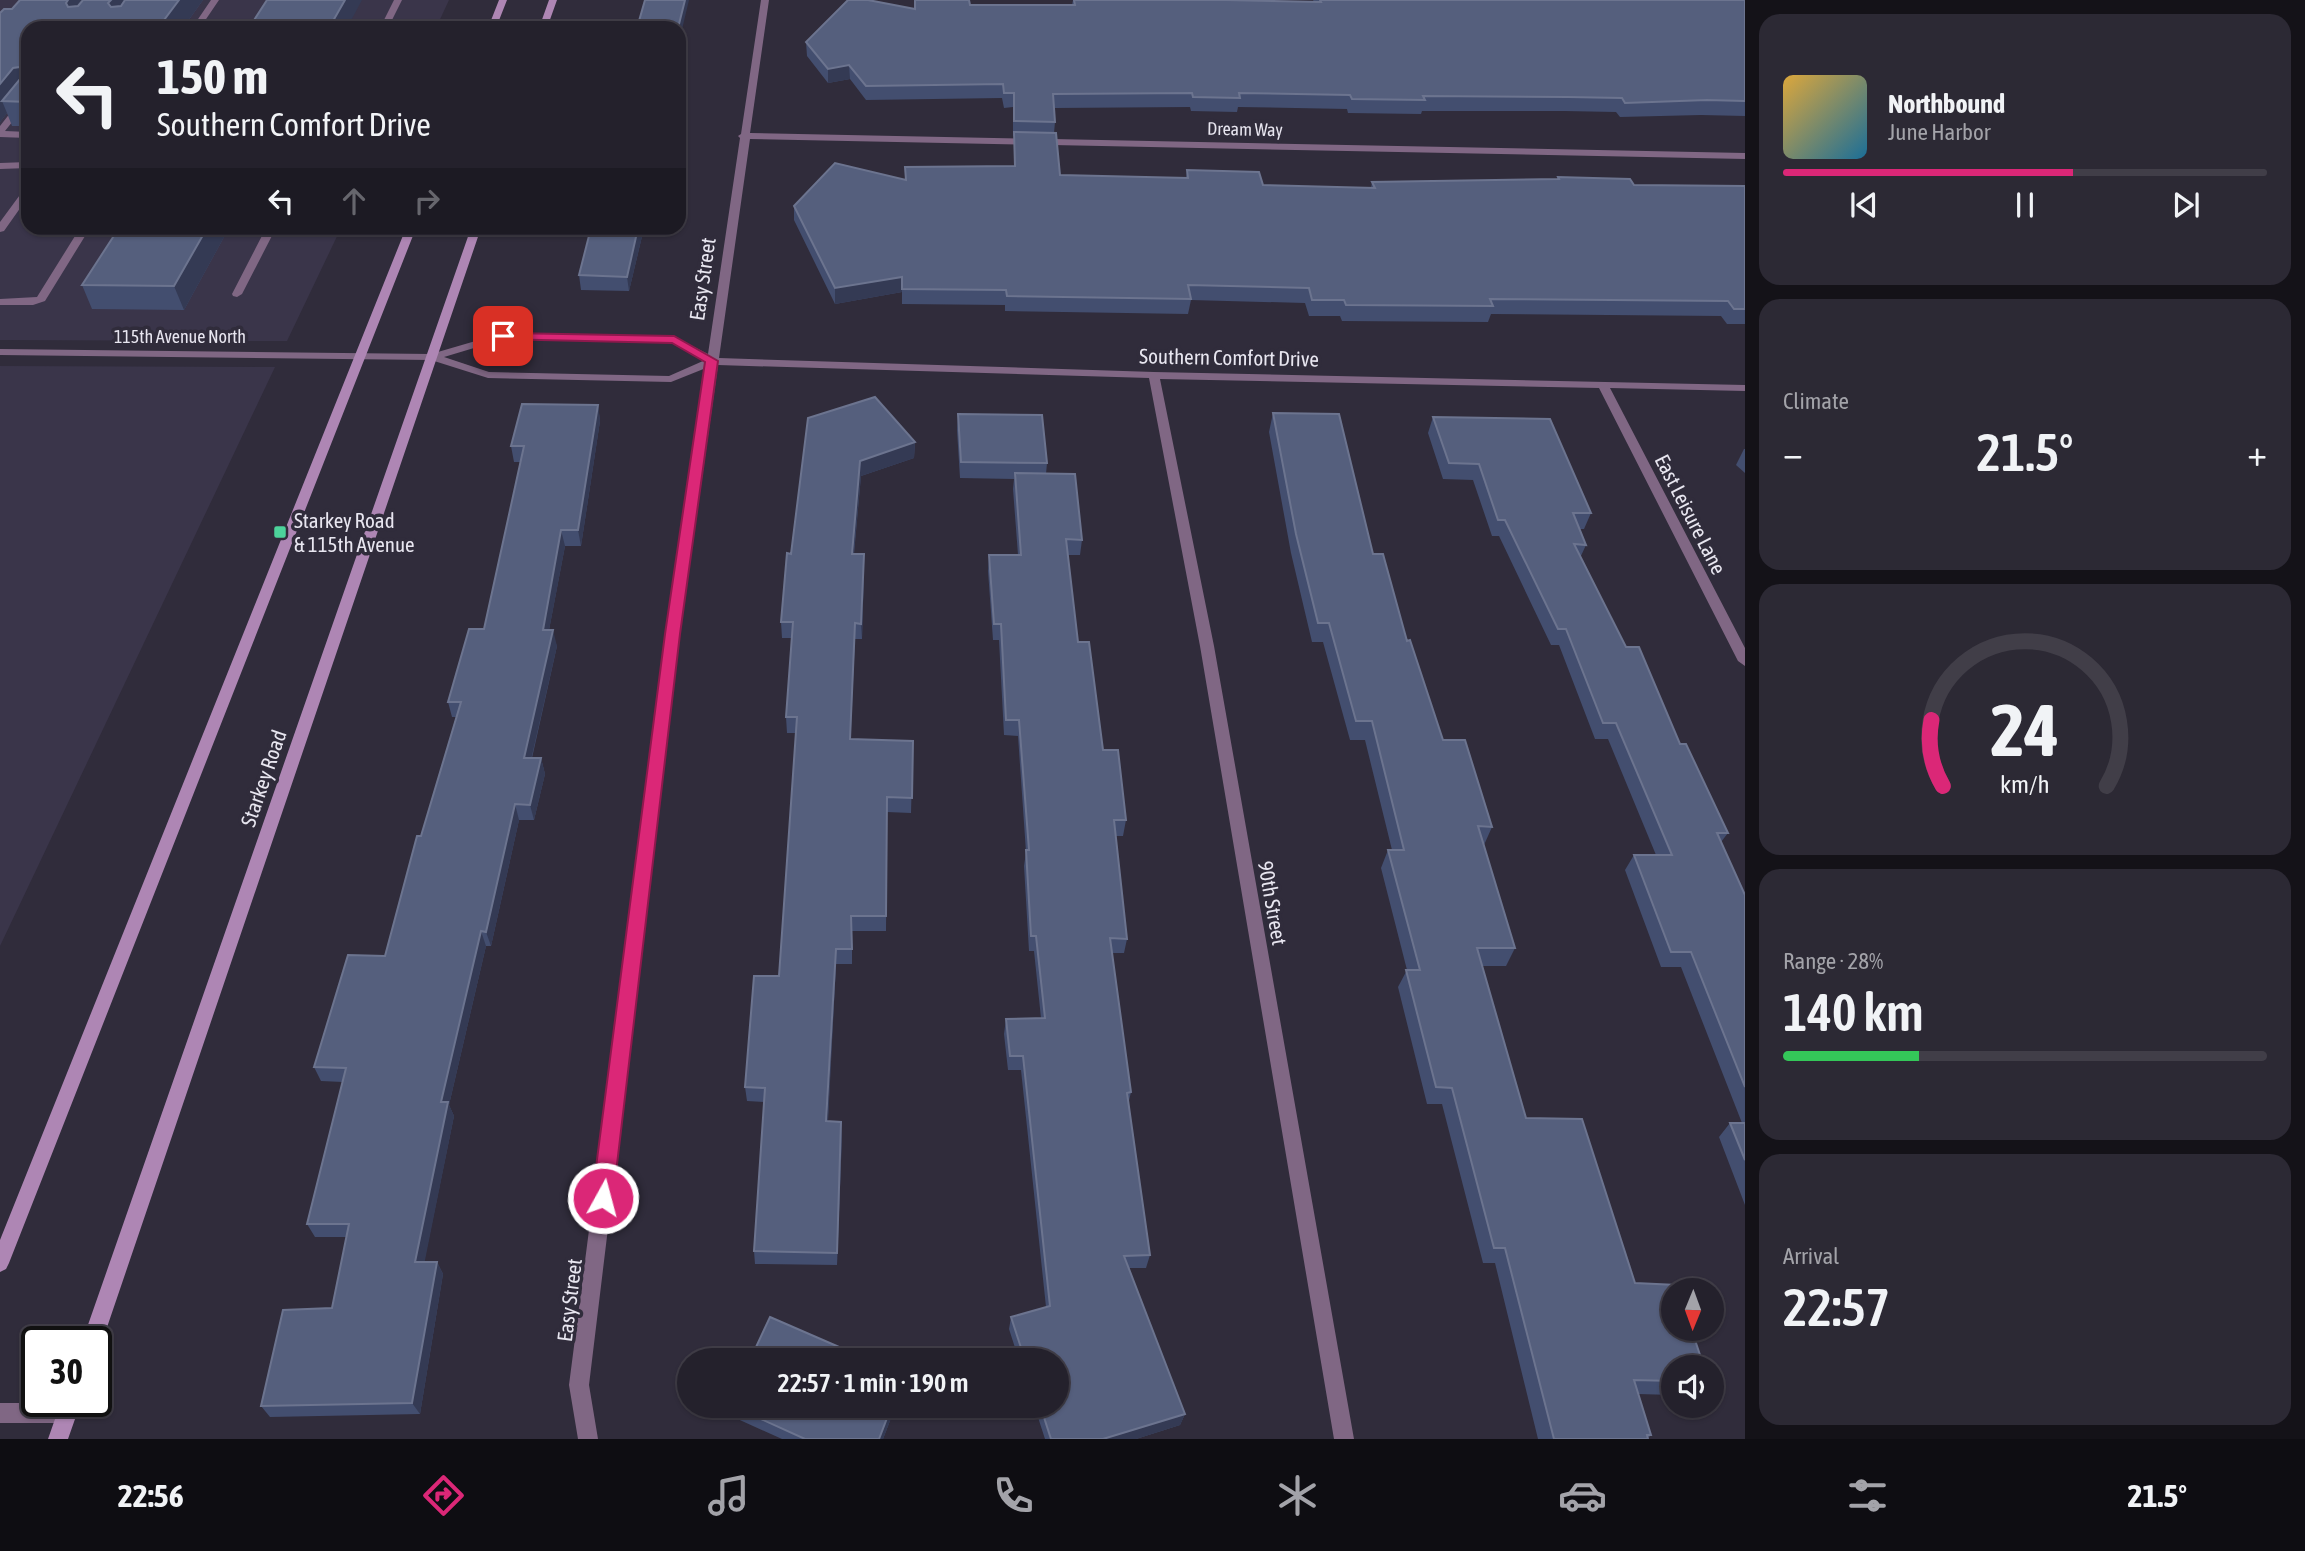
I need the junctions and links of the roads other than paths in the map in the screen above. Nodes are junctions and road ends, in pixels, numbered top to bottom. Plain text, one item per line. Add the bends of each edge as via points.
1 (215, 0) edge
2 (398, 0) edge
3 (503, 0) edge
4 (553, 0) edge
5 (765, 0) edge
6 (201, 21) edge
7 (388, 21) edge
8 (495, 21) edge
9 (546, 21) edge
10 (21, 105) edge
11 (0, 133) edge
12 (21, 134) edge
13 (743, 136) junction
14 (1745, 156) edge
15 (21, 165) edge
16 (0, 166) edge
17 (21, 200) edge
18 (0, 229) edge
19 (81, 235) edge
20 (267, 235) edge
21 (409, 235) edge
22 (474, 235) edge
23 (237, 294) dead end
24 (0, 302) edge
25 (0, 352) edge
26 (360, 354) junction
27 (432, 357) junction
28 (712, 361) junction
29 (1154, 375) junction
30 (1603, 385) junction
31 (1745, 388) edge
32 (1745, 661) edge
33 (0, 1263) edge
34 (98, 1326) edge
35 (21, 1411) edge
36 (0, 1413) edge
37 (66, 1417) edge
38 (58, 1439) edge
39 (588, 1439) edge
40 (1344, 1439) edge

1 - 6 street
2 - 7 street
3 - 8 main road
4 - 9 main road
5 - 13 street, Easy Street
10 - 11 street
11 - 12 street
13 - 14 street, Dream Way
13 - 28 street, Easy Street
15 - 16 street
17 - 18 street
19 - 24 street via 41,299
20 - 23 street
21 - 26 main road
22 - 27 main road, Starkey Road
25 - 26 street, 115th Avenue North
26 - 27 street, Southern Comfort Drive
26 - 33 main road
27 - 28 street, Southern Comfort Drive via 488,375 671,379
27 - 28 street, Southern Comfort Drive via 503,336 674,340
27 - 34 main road, Starkey Road
28 - 29 street, Southern Comfort Drive
28 - 39 street, Easy Street via 673,634 579,1385
29 - 30 street, Southern Comfort Drive
29 - 40 street, 90th Street via 1208,646
30 - 31 street, Southern Comfort Drive
30 - 32 street, East Leisure Lane
35 - 36 street
37 - 38 main road

